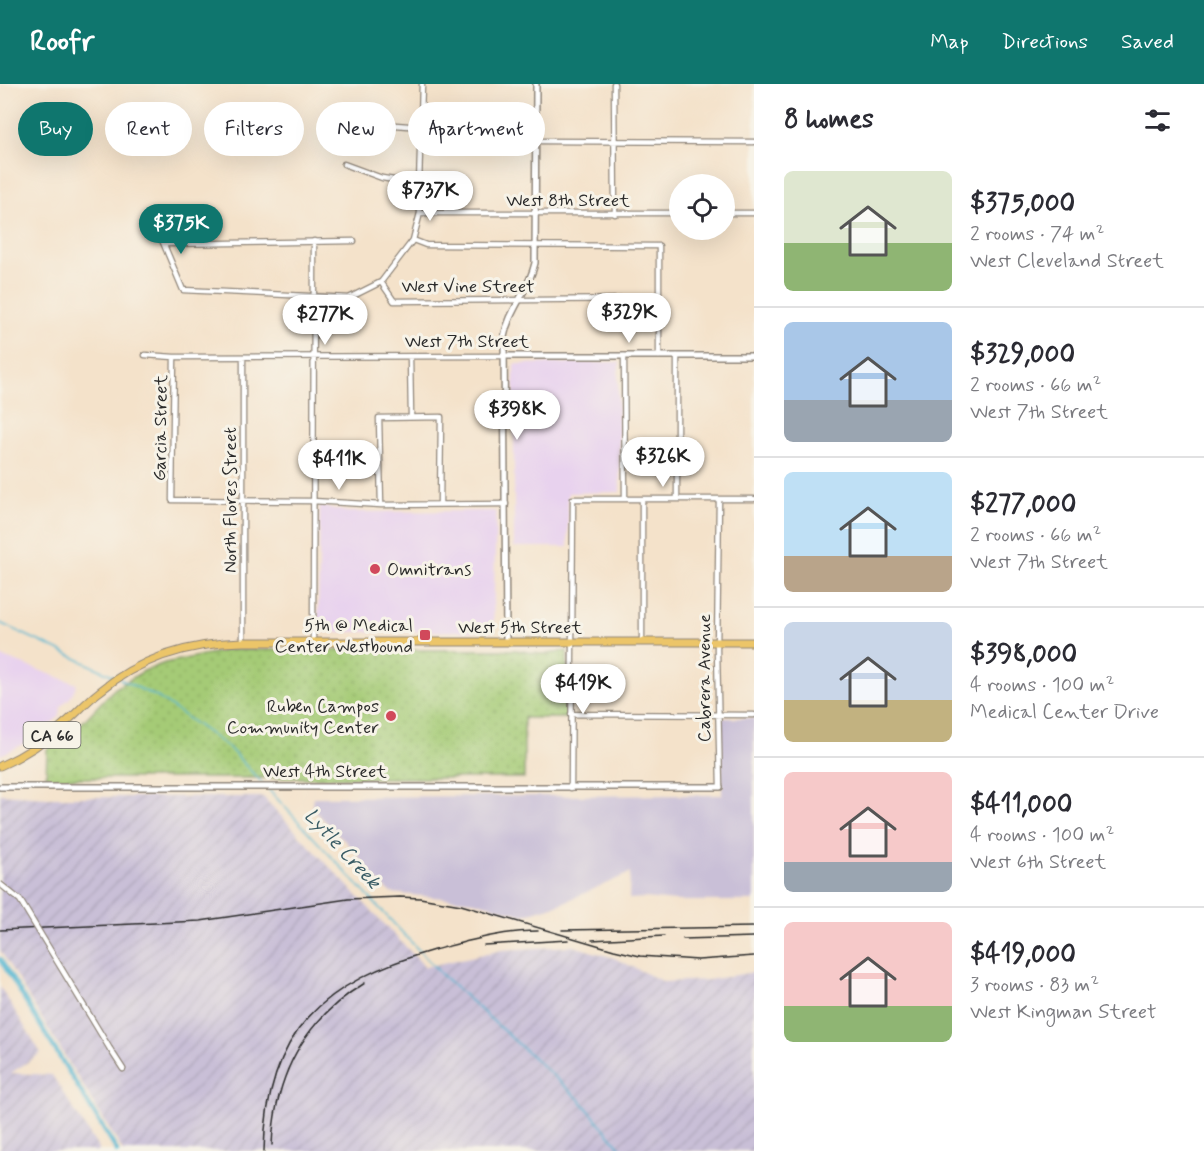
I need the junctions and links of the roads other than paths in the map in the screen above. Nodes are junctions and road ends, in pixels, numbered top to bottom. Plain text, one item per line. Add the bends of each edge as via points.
1 (422, 84) edge
2 (536, 84) edge
3 (614, 84) edge
4 (422, 102) edge
5 (536, 102) edge
6 (545, 141) edge
7 (614, 141) junction
8 (754, 142) edge
9 (420, 156) edge
10 (535, 156) edge
11 (344, 164) dead end
12 (419, 184) junction
13 (535, 212) junction
14 (420, 213) junction
15 (669, 213) edge
16 (735, 213) edge
17 (754, 213) edge
18 (615, 214) junction
19 (157, 228) dead end
20 (413, 240) junction
21 (354, 241) dead end
22 (314, 242) junction
23 (164, 244) junction
24 (535, 246) junction
25 (381, 282) junction
26 (313, 297) junction
27 (658, 299) junction
28 (519, 301) junction
29 (145, 355) dead end
30 (505, 356) junction
31 (624, 356) junction
32 (659, 356) junction
33 (677, 356) junction
34 (754, 356) edge
35 (174, 357) junction
36 (243, 357) junction
37 (313, 357) junction
38 (410, 357) junction
39 (411, 416) junction
40 (625, 499) junction
41 (642, 499) junction
42 (677, 499) junction
43 (719, 499) junction
44 (754, 499) edge
45 (244, 501) junction
46 (313, 501) junction
47 (440, 504) junction
48 (507, 504) junction
49 (381, 505) junction
50 (243, 642) junction
51 (313, 642) junction
52 (506, 642) junction
53 (572, 642) junction
54 (642, 642) junction
55 (718, 642) junction
56 (754, 642) edge
57 (571, 714) junction
58 (719, 714) junction
59 (754, 715) edge
60 (0, 766) edge
61 (0, 787) edge
62 (720, 787) joint
63 (571, 788) junction
64 (650, 788) joint
65 (0, 884) edge
66 (123, 1069) dead end

1 - 4 street
2 - 5 street
3 - 7 street
6 - 7 street
7 - 8 street
7 - 18 street
9 - 12 street
10 - 13 street
11 - 12 street via 382,178
12 - 14 street
13 - 14 street, West 8th Street
13 - 18 street, West 8th Street
13 - 24 street
14 - 20 street
15 - 18 street, West 8th Street
16 - 17 street
19 - 23 street
20 - 24 street via 426,245
20 - 25 street
21 - 22 street
22 - 23 street
22 - 26 street
23 - 26 street, West Vine Street via 183,290
24 - 27 street via 659,246
24 - 28 street via 532,275
25 - 26 street, West Vine Street via 349,298
25 - 28 street, West Vine Street via 394,301
26 - 37 street
27 - 28 street, West Vine Street
27 - 32 street
28 - 30 street via 507,325
29 - 35 street, West 7th Street
30 - 31 street, West 7th Street
30 - 38 street, West 7th Street
30 - 48 street
31 - 32 street, West 7th Street
31 - 40 street
32 - 33 street, West 7th Street
33 - 34 street, West 7th Street
33 - 42 street
35 - 36 street, West 7th Street
35 - 45 street, Garcia Street via 172,500
36 - 37 street, West 7th Street
36 - 45 street, North Flores Street
37 - 38 street, West 7th Street
37 - 46 street
38 - 39 street
39 - 47 street via 441,417
39 - 49 street via 379,418
40 - 41 street
40 - 53 street via 573,499
41 - 42 street
41 - 54 street
42 - 43 street
43 - 44 street
43 - 55 street, Cabrera Avenue
45 - 46 street
45 - 50 street, North Flores Street
46 - 49 street
46 - 51 street
47 - 48 street
47 - 49 street
48 - 52 street
50 - 51 main road, West 5th Street / CA 66
50 - 60 main road, West 5th Street / CA 66 via 183,648 133,668 97,693 49,738
51 - 52 main road, West 5th Street / CA 66
52 - 53 main road, West 5th Street / CA 66
53 - 54 main road, West 5th Street / CA 66
53 - 57 street
54 - 55 main road, West 5th Street / CA 66
55 - 56 main road, West 5th Street / CA 66
55 - 58 street, Cabrera Avenue
57 - 58 street
57 - 63 street
58 - 59 street
58 - 62 street, Cabrera Avenue
61 - 63 street, West 4th Street
62 - 64 street, Cabrera Avenue
63 - 64 street, West 4th Street
65 - 66 street, bridge via 20,900

